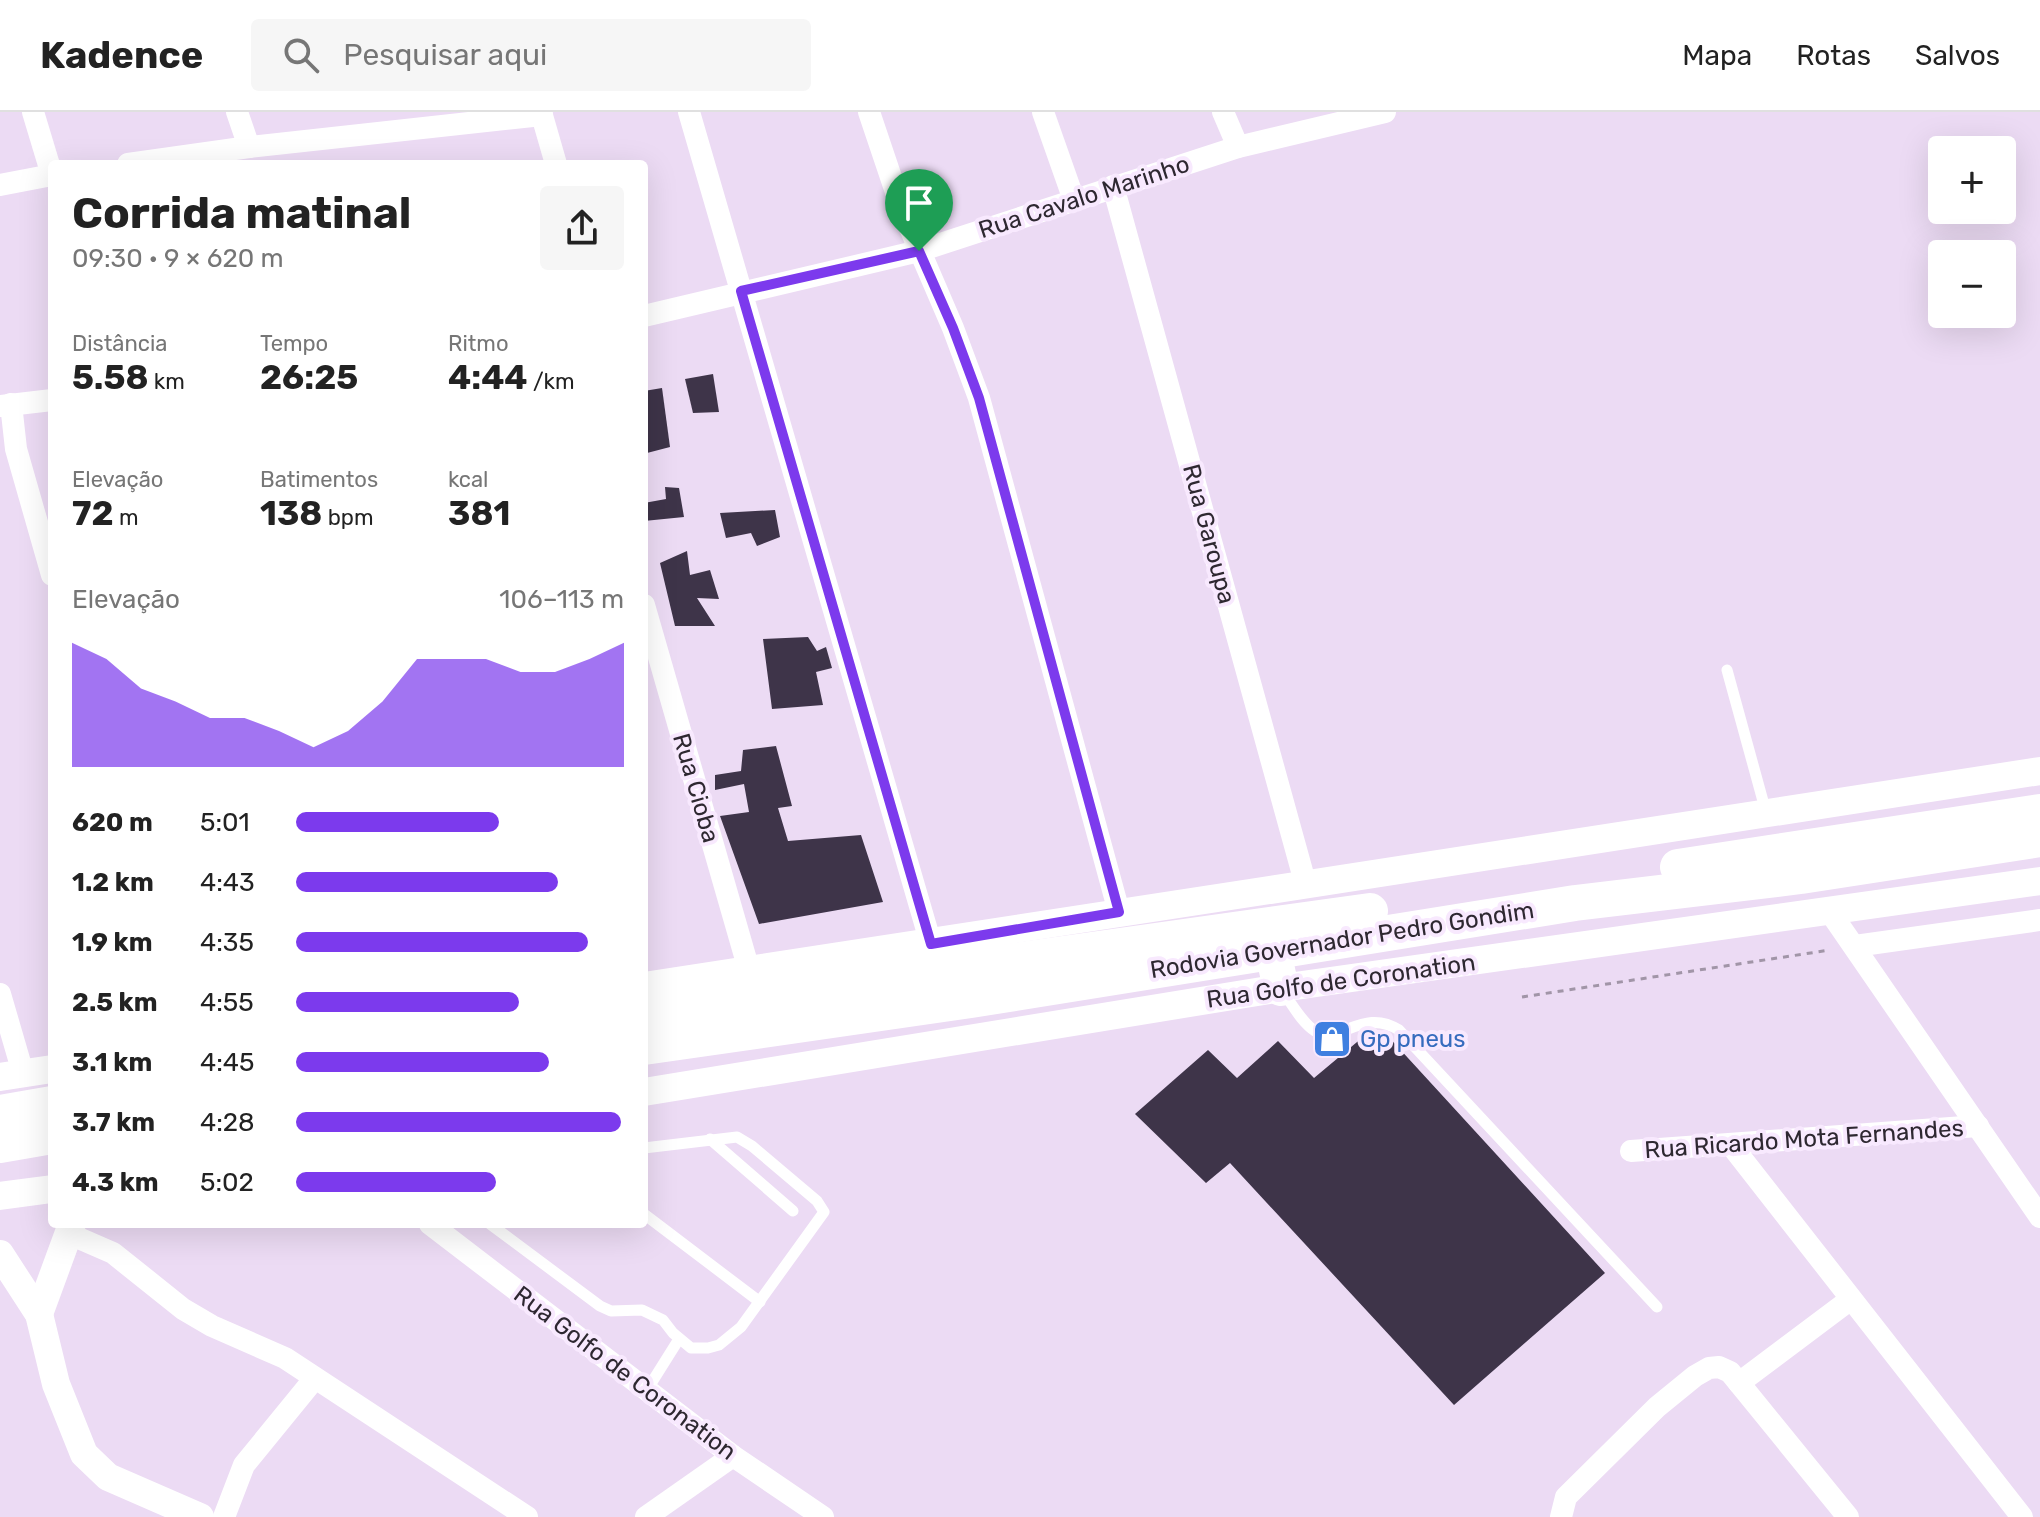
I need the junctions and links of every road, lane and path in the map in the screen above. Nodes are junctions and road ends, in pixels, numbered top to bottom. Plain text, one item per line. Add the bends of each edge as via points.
1 (33, 112) edge
2 (237, 112) edge
3 (689, 112) edge
4 (869, 112) edge
5 (1043, 112) edge
6 (1223, 112) edge
7 (1385, 112) edge
8 (541, 114) edge
9 (392, 122) edge
10 (249, 147) junction
11 (1238, 147) junction
12 (156, 160) edge
13 (555, 160) edge
14 (48, 162) edge
15 (48, 176) edge
16 (0, 185) edge
17 (1113, 186) junction
18 (1074, 200) junction
19 (919, 251) junction
20 (741, 291) junction
21 (648, 315) edge
22 (48, 400) edge
23 (5, 405) edge
24 (48, 561) edge
25 (648, 619) edge
26 (1727, 670) dead end
27 (2040, 771) edge
28 (1766, 812) junction
29 (2040, 812) edge
30 (2040, 839) edge
31 (2040, 881) edge
32 (1305, 882) junction
33 (1119, 912) junction
34 (1830, 912) junction
35 (2040, 920) edge
36 (931, 944) junction
37 (1855, 946) junction
38 (1273, 952) junction
39 (749, 970) junction
40 (648, 985) edge
41 (1281, 988) junction
42 (0, 994) edge
43 (1522, 997) dead end
44 (648, 1012) edge
45 (648, 1046) edge
46 (48, 1070) edge
47 (11, 1075) edge
48 (648, 1091) edge
49 (48, 1105) edge
50 (0, 1113) edge
51 (1978, 1126) junction
52 (48, 1137) edge
53 (710, 1139) junction
54 (0, 1145) edge
55 (1731, 1145) junction
56 (648, 1147) edge
57 (1631, 1151) dead end
58 (48, 1190) edge
59 (0, 1196) edge
60 (793, 1211) dead end
61 (648, 1217) edge
62 (2040, 1217) edge
63 (435, 1228) edge
64 (495, 1228) edge
65 (70, 1229) edge
66 (0, 1254) edge
67 (1851, 1299) junction
68 (760, 1302) junction
69 (1657, 1307) dead end
70 (39, 1314) junction
71 (679, 1339) junction
72 (315, 1378) junction
73 (1739, 1383) junction
74 (647, 1390) junction
75 (733, 1456) junction
76 (1564, 1507) edge
77 (200, 1517) edge
78 (224, 1517) edge
79 (527, 1517) edge
80 (646, 1517) edge
81 (823, 1517) edge
82 (1848, 1517) edge
83 (2022, 1517) edge

1 - 14 street
2 - 10 street
3 - 20 street
4 - 19 street
5 - 18 street
6 - 11 street
7 - 11 street, Rua Cavalo Marinho
8 - 9 street
8 - 13 street
9 - 10 street
10 - 12 street
11 - 17 street, Rua Cavalo Marinho
15 - 16 street
17 - 18 street, Rua Cavalo Marinho
17 - 32 street, Rua Garoupa
18 - 19 street, Rua Cavalo Marinho
19 - 20 street, Rua Cavalo Marinho
19 - 33 street via 979,398
20 - 21 street, Rua Cavalo Marinho
20 - 36 street
22 - 23 street
23 - 24 street
25 - 39 street, Rua Cioba
26 - 28 lane
27 - 28 street
28 - 32 street
29 - 44 highway, Rodovia Governador Pedro Gondim
30 - 38 highway, Rodovia Governador Pedro Gondim via 1801,876 1575,903
31 - 34 street, Rua Golfo de Coronation
32 - 33 street
33 - 36 street
34 - 37 street
34 - 41 street, Rua Golfo de Coronation
35 - 37 street
36 - 39 street
37 - 43 path
37 - 51 street
38 - 41 highway
38 - 45 highway, Rodovia Governador Pedro Gondim
39 - 40 street
41 - 48 street, Rua Golfo de Coronation
41 - 69 lane via 1313,1030 1327,1035 1371,1021 1399,1030
42 - 47 street
46 - 47 street
49 - 50 highway
51 - 55 street, Rua Ricardo Mota Fernandes
51 - 62 street
52 - 54 highway
53 - 56 lane
53 - 60 lane
53 - 68 lane via 737,1137 752,1146 824,1212
55 - 57 street, Rua Ricardo Mota Fernandes
55 - 67 street
58 - 59 street
61 - 68 lane
63 - 74 street, Rua Golfo de Coronation
64 - 71 lane via 600,1306 642,1310 663,1320
65 - 70 street
65 - 72 street via 113,1253 183,1309
66 - 70 street
67 - 73 street
67 - 83 street
68 - 71 lane via 719,1345 691,1348
70 - 77 street via 56,1384 89,1461 108,1477
71 - 74 lane
72 - 78 street via 244,1465
72 - 79 street
73 - 76 street via 1719,1367 1695,1376 1657,1407
73 - 82 street
74 - 75 street, Rua Golfo de Coronation
75 - 80 street
75 - 81 street, Rua Golfo de Coronation

